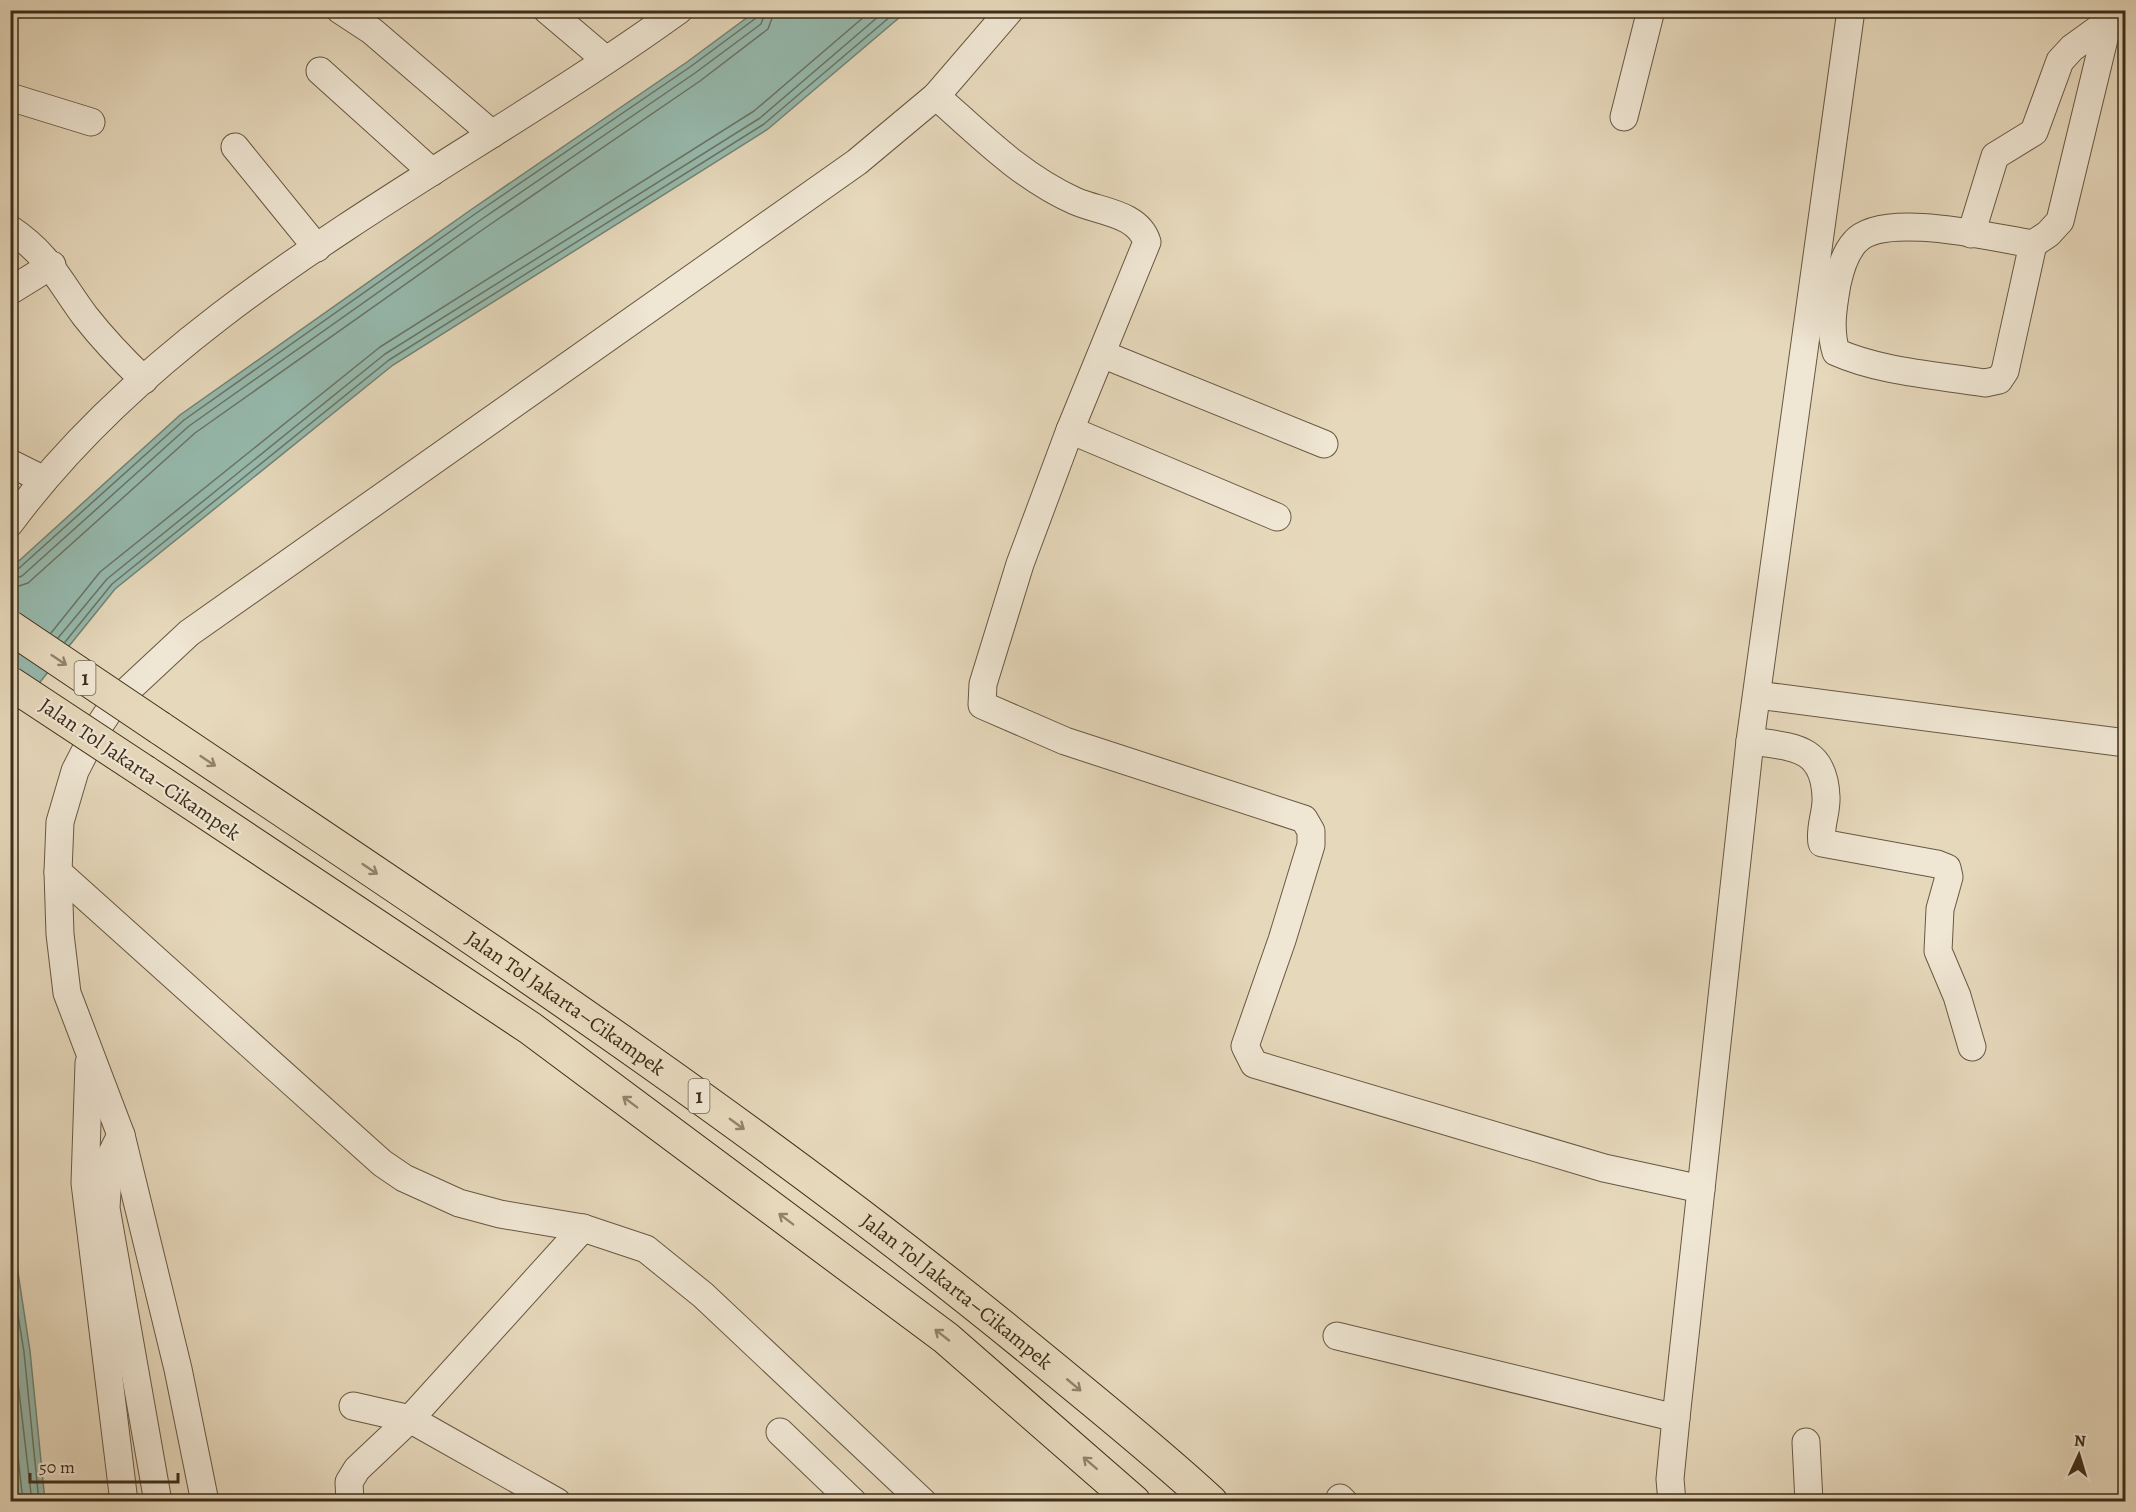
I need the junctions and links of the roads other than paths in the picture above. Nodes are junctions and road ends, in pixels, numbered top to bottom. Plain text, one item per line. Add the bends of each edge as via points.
1 (340, 10) edge
2 (547, 10) edge
3 (1010, 10) edge
4 (1651, 10) edge
5 (1851, 10) edge
6 (673, 12) edge
7 (2110, 16) edge
8 (606, 60) junction
9 (321, 71) dead end
10 (936, 96) junction
11 (10, 98) edge
12 (1624, 117) dead end
13 (91, 122) dead end
14 (492, 134) junction
15 (235, 147) dead end
16 (432, 172) junction
17 (10, 229) edge
18 (1971, 234) junction
19 (2033, 244) junction
20 (317, 249) junction
21 (52, 265) junction
22 (10, 291) edge
23 (1102, 354) junction
24 (144, 380) junction
25 (1070, 430) junction
26 (1324, 444) dead end
27 (10, 463) edge
28 (44, 480) junction
29 (1277, 518) dead end
30 (10, 523) edge
31 (10, 627) edge
32 (10, 683) edge
33 (1757, 695) junction
34 (1750, 741) junction
35 (2126, 743) edge
36 (58, 872) junction
37 (1972, 1047) dead end
38 (89, 1050) junction
39 (121, 1135) junction
40 (1701, 1189) junction
41 (583, 1228) junction
42 (1337, 1336) dead end
43 (353, 1406) dead end
44 (1676, 1418) junction
45 (410, 1419) junction
46 (780, 1432) dead end
47 (1806, 1442) dead end
48 (124, 1502) edge
49 (158, 1502) edge
50 (205, 1502) edge
51 (350, 1502) edge
52 (557, 1502) edge
53 (853, 1502) edge
54 (922, 1502) edge
55 (1134, 1502) edge
56 (1211, 1502) edge
57 (1672, 1502) edge
58 (1809, 1502) edge

1 - 14 street via 372,31
2 - 8 street
3 - 10 street
4 - 12 street
5 - 33 street
6 - 8 street
7 - 18 street via 2060,61 2034,132 1995,156
7 - 19 street via 2060,221
8 - 14 street
9 - 16 street
10 - 23 street via 1000,154 1041,181 1074,200 1133,221 1143,230 1147,242 1144,253
10 - 36 street via 857,162 189,633 147,669 115,702 75,771 60,822
11 - 13 street
14 - 16 street
15 - 20 street
16 - 20 street
17 - 21 street via 31,243
18 - 19 street
18 - 19 street via 1910,225 1873,230 1856,240 1846,255 1837,287 1832,339 1836,352 1881,366 1985,383 1999,380 2005,372
20 - 24 street via 222,315
21 - 22 street
21 - 24 street via 103,338
23 - 25 street
23 - 26 street
24 - 28 street
25 - 29 street
25 - 40 street via 1020,564 981,700 987,709 1065,741 1304,819 1311,831 1311,846 1245,1046 1254,1064 1604,1168
27 - 28 street
28 - 30 street
31 -> 56 highway, Jalan Tol Jakarta–Cikampek / 1, bridge via 559,995 838,1198 976,1304
55 -> 32 highway, Jalan Tol Jakarta–Cikampek / 1, bridge via 946,1338 530,1028
33 - 34 street
33 - 35 street
34 - 37 street via 1800,748 1820,767 1826,797 1822,843 1947,868 1938,951
34 - 40 street
36 - 38 street via 67,993
36 - 41 street via 382,1163 431,1192 459,1203
38 - 39 street
38 - 48 street via 86,1183
39 - 49 street via 109,1159 106,1208
39 - 50 street via 178,1370
40 - 44 street
41 - 45 street
41 - 54 street via 646,1249 665,1263 704,1295
42 - 44 street
43 - 45 street
44 - 57 street via 1670,1479
45 - 51 street via 351,1476
45 - 52 street
46 - 53 street
47 - 58 street

